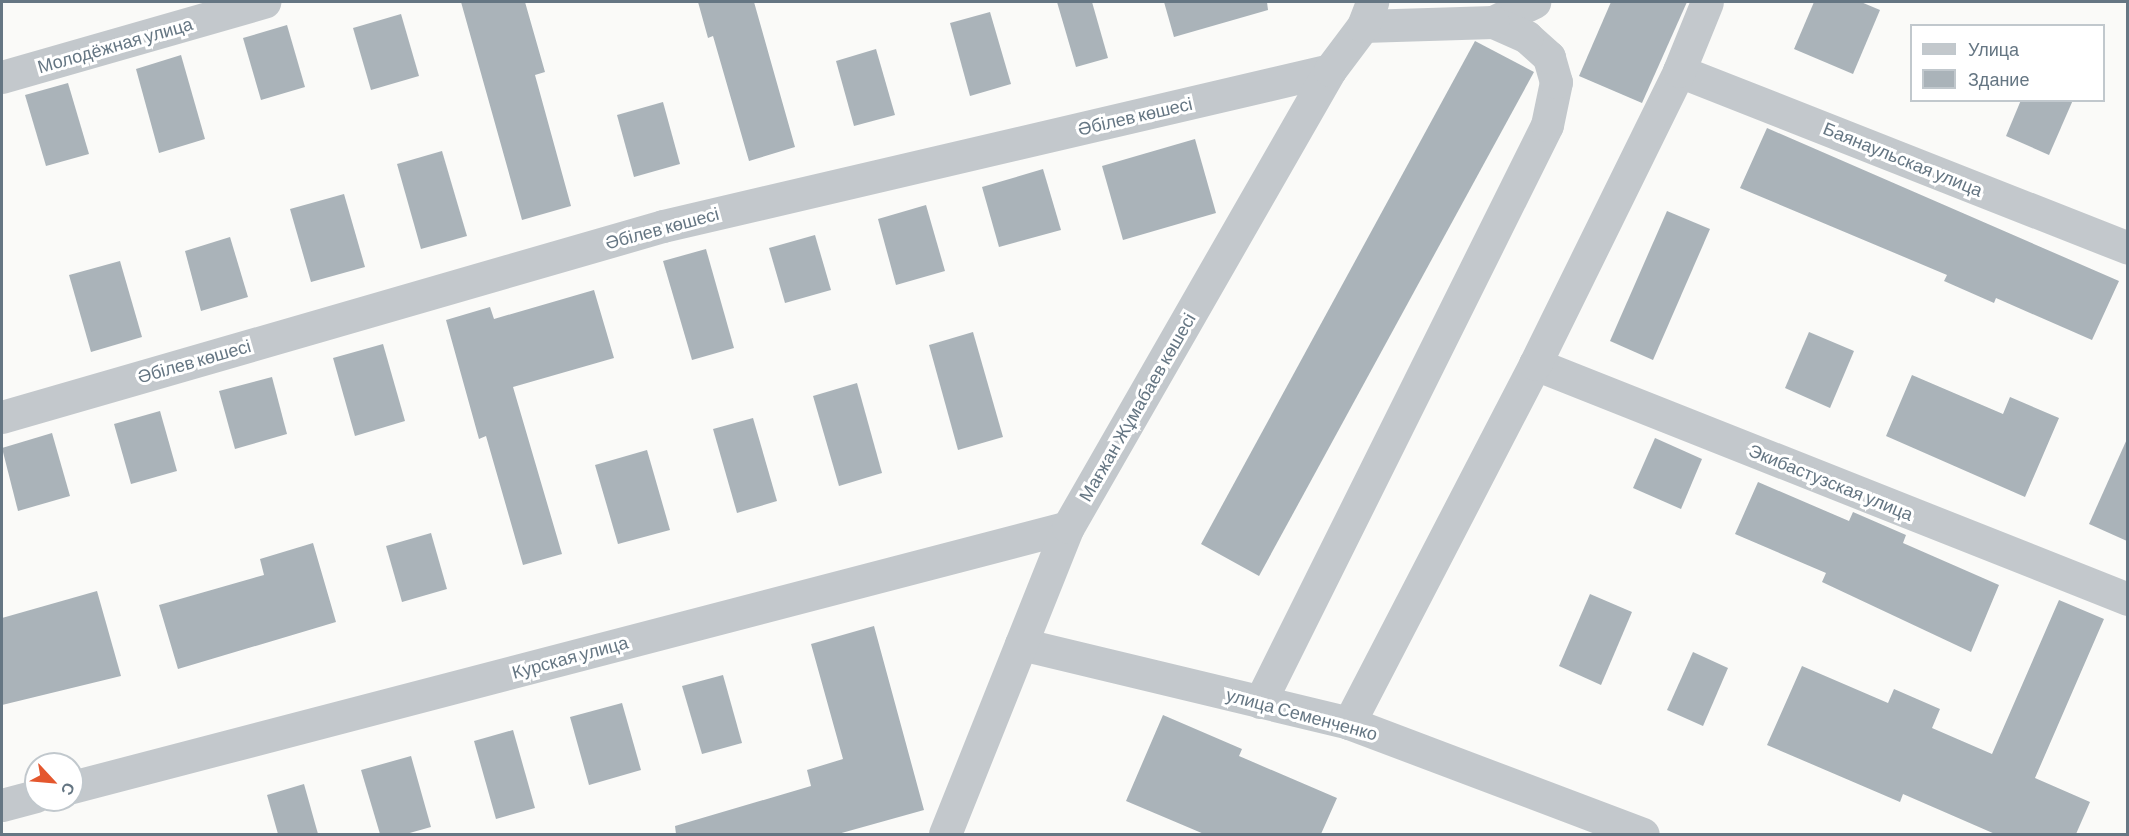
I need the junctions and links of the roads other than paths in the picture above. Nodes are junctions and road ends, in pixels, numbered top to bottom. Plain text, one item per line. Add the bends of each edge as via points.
1 (264, 2) edge
2 (1534, 2) edge
3 (1707, 2) edge
4 (1367, 14) edge
5 (1493, 22) junction
6 (1330, 70) junction
7 (1679, 71) junction
8 (2, 77) edge
9 (2127, 248) edge
10 (1535, 364) junction
11 (2, 417) edge
12 (1068, 527) junction
13 (2127, 599) edge
14 (1021, 644) junction
15 (1260, 702) junction
16 (1348, 723) junction
17 (84, 783) edge
18 (24, 799) edge
19 (2, 805) edge
20 (945, 834) edge
21 (1642, 834) edge

1 - 8 street, Молодёжная улица
2 - 5 street
3 - 7 street
4 - 5 street
4 - 6 street, Мағжан Жұмабаев көшесі
5 - 15 street via 1527,37 1549,57 1556,82 1547,125
6 - 11 street, Әбілев көшесі via 663,226
6 - 12 street, Мағжан Жұмабаев көшесі
7 - 9 street, Баянаульская улица
7 - 10 street
10 - 13 street, Экибастузская улица
10 - 16 street
12 - 14 street, Мағжан Жұмабаев көшесі
12 - 17 street, Курская улица
14 - 15 street, улица Семенченко
14 - 20 street, Мағжан Жұмабаев көшесі
15 - 16 street, улица Семенченко
16 - 21 street, улица Семенченко
18 - 19 street

